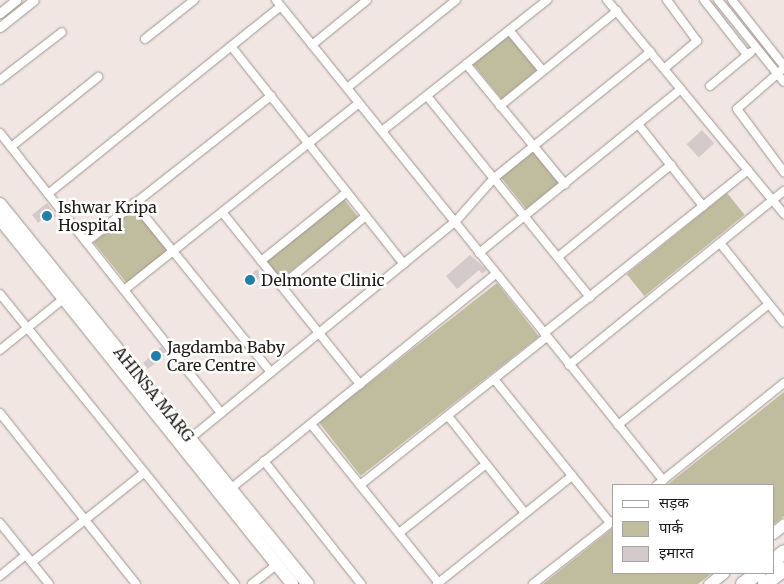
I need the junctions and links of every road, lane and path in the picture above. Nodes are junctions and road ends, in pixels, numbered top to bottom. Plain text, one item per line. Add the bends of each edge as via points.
1 (16, 0) edge
2 (34, 0) edge
3 (194, 0) edge
4 (352, 0) edge
5 (367, 0) edge
6 (456, 0) edge
7 (547, 0) edge
8 (607, 0) edge
9 (667, 0) edge
10 (704, 0) edge
11 (718, 0) edge
12 (732, 0) edge
13 (279, 3) edge
14 (358, 7) junction
15 (1, 11) edge
16 (617, 11) junction
17 (9, 20) junction
18 (0, 27) edge
19 (509, 30) junction
20 (62, 32) dead end
21 (145, 39) dead end
22 (312, 44) junction
23 (231, 46) junction
24 (756, 48) junction
25 (650, 52) junction
26 (748, 55) junction
27 (466, 64) junction
28 (784, 67) edge
29 (665, 68) junction
30 (543, 71) junction
31 (777, 74) junction
32 (98, 77) dead end
33 (0, 80) edge
34 (784, 82) edge
35 (710, 86) dead end
36 (347, 88) junction
37 (681, 89) junction
38 (271, 96) junction
39 (427, 96) junction
40 (359, 103) junction
41 (500, 106) junction
42 (638, 124) junction
43 (382, 131) junction
44 (0, 133) edge
45 (309, 144) junction
46 (533, 146) junction
47 (11, 147) junction
48 (671, 165) junction
49 (748, 170) junction
50 (784, 172) edge
51 (494, 178) junction
52 (565, 184) junction
53 (784, 191) edge
54 (347, 192) junction
55 (48, 194) junction
56 (772, 200) junction
57 (134, 203) junction
58 (0, 204) edge
59 (703, 206) junction
60 (222, 212) junction
61 (784, 214) edge
62 (366, 216) junction
63 (525, 216) junction
64 (0, 219) edge
65 (455, 222) junction
66 (86, 242) junction
67 (720, 243) junction
68 (173, 251) junction
69 (479, 253) junction
70 (558, 258) junction
71 (261, 261) junction
72 (404, 264) junction
73 (496, 274) junction
74 (281, 286) junction
75 (124, 290) junction
76 (0, 294) edge
77 (68, 295) junction
78 (590, 297) junction
79 (769, 304) junction
80 (784, 323) edge
81 (28, 328) junction
82 (319, 333) junction
83 (545, 335) junction
84 (0, 350) edge
85 (569, 365) junction
86 (271, 372) junction
87 (494, 379) junction
88 (784, 383) edge
89 (360, 384) junction
90 (0, 413) edge
91 (221, 413) junction
92 (448, 416) junction
93 (311, 424) junction
94 (618, 425) junction
95 (186, 442) junction
96 (264, 461) junction
97 (486, 464) junction
98 (144, 474) junction
99 (572, 476) junction
100 (660, 483) edge
101 (360, 485) junction
102 (226, 492) junction
103 (525, 513) junction
104 (85, 520) junction
105 (612, 522) edge
106 (0, 523) edge
107 (784, 524) edge
108 (774, 532) edge
109 (399, 533) junction
110 (784, 552) edge
111 (26, 555) junction
112 (774, 560) edge
113 (282, 561) junction
114 (32, 562) junction
115 (784, 569) edge
116 (722, 574) edge
117 (757, 574) edge
118 (0, 576) edge
119 (49, 584) edge
120 (136, 584) edge
121 (235, 584) edge
122 (252, 584) edge
123 (292, 584) edge
124 (308, 584) edge
125 (361, 584) edge
126 (438, 584) edge
127 (533, 584) edge
128 (709, 584) edge
129 (743, 584) edge
130 (765, 584) edge

1 - 15 street
2 - 17 street
3 - 21 street
4 - 14 street
5 - 14 street
6 - 36 street
7 - 19 street
8 - 16 street
9 - 29 street via 697,41
10 - 26 street
11 - 24 street
12 - 28 street
13 - 22 street
13 - 23 street
14 - 22 street
15 - 17 street
16 - 25 street
16 - 30 street
17 - 18 street
19 - 27 street
19 - 30 street
20 - 33 street
22 - 36 street
23 - 38 street
23 - 55 street
24 - 26 street
24 - 31 street
25 - 29 street
25 - 46 street
26 - 35 street
27 - 39 street
27 - 41 street
28 - 31 street
29 - 37 street
30 - 41 street
31 - 34 street
31 - 50 street via 737,109
32 - 47 street
36 - 40 street
37 - 42 street
37 - 49 street
38 - 45 street
38 - 57 street
39 - 43 street
39 - 51 street
40 - 43 street
40 - 45 street
41 - 46 street
42 - 48 street
42 - 52 street
43 - 65 street
44 - 47 street
45 - 54 street
45 - 60 street
46 - 51 street
46 - 52 street
47 - 55 street
48 - 59 street
48 - 70 street
49 - 56 street
49 - 59 street
51 - 63 street
51 - 65 street
52 - 63 street
53 - 56 street
54 - 62 street
54 - 71 street
55 - 66 street
56 - 61 street
56 - 67 street
57 - 66 street
57 - 68 street
58 - 77 highway, AHINSA MARG
59 - 78 street
60 - 68 street
60 - 71 street
62 - 72 street
62 - 74 street
63 - 69 street
63 - 70 street
64 - 77 highway, AHINSA MARG
65 - 69 street
65 - 72 street
66 - 75 street
67 - 79 street
67 - 85 street
68 - 75 street
68 - 86 street
69 - 73 street
70 - 78 street
71 - 74 street
72 - 82 street
73 - 83 street
73 - 89 street
74 - 82 street
75 - 91 street
76 - 81 street
77 - 81 street
77 - 95 highway, AHINSA MARG
78 - 83 street
79 - 80 street
79 - 94 street
81 - 84 street
81 - 98 street
82 - 86 street
82 - 89 street
83 - 85 street
83 - 87 street
85 - 94 street
86 - 91 street
87 - 92 street
87 - 99 street
88 - 100 street
89 - 93 street
90 - 104 street
91 - 95 street
92 - 97 street
92 - 101 street
93 - 96 street
93 - 101 street
94 - 100 street
95 - 102 highway, AHINSA MARG
96 - 102 street
96 - 125 street
97 - 103 street
97 - 109 street
98 - 104 street
98 - 121 street
99 - 103 street
99 - 105 street
101 - 109 street
102 - 113 highway, AHINSA MARG
103 - 126 street
104 - 114 street
104 - 120 street
105 - 127 street
106 - 111 street
107 - 108 main road
109 - 126 street
110 - 112 highway
111 - 114 street
111 - 118 street
113 - 122 street
113 - 123 highway, AHINSA MARG
113 - 124 highway, AHINSA MARG
114 - 119 street
115 - 130 highway
116 - 128 main road
117 - 129 highway

